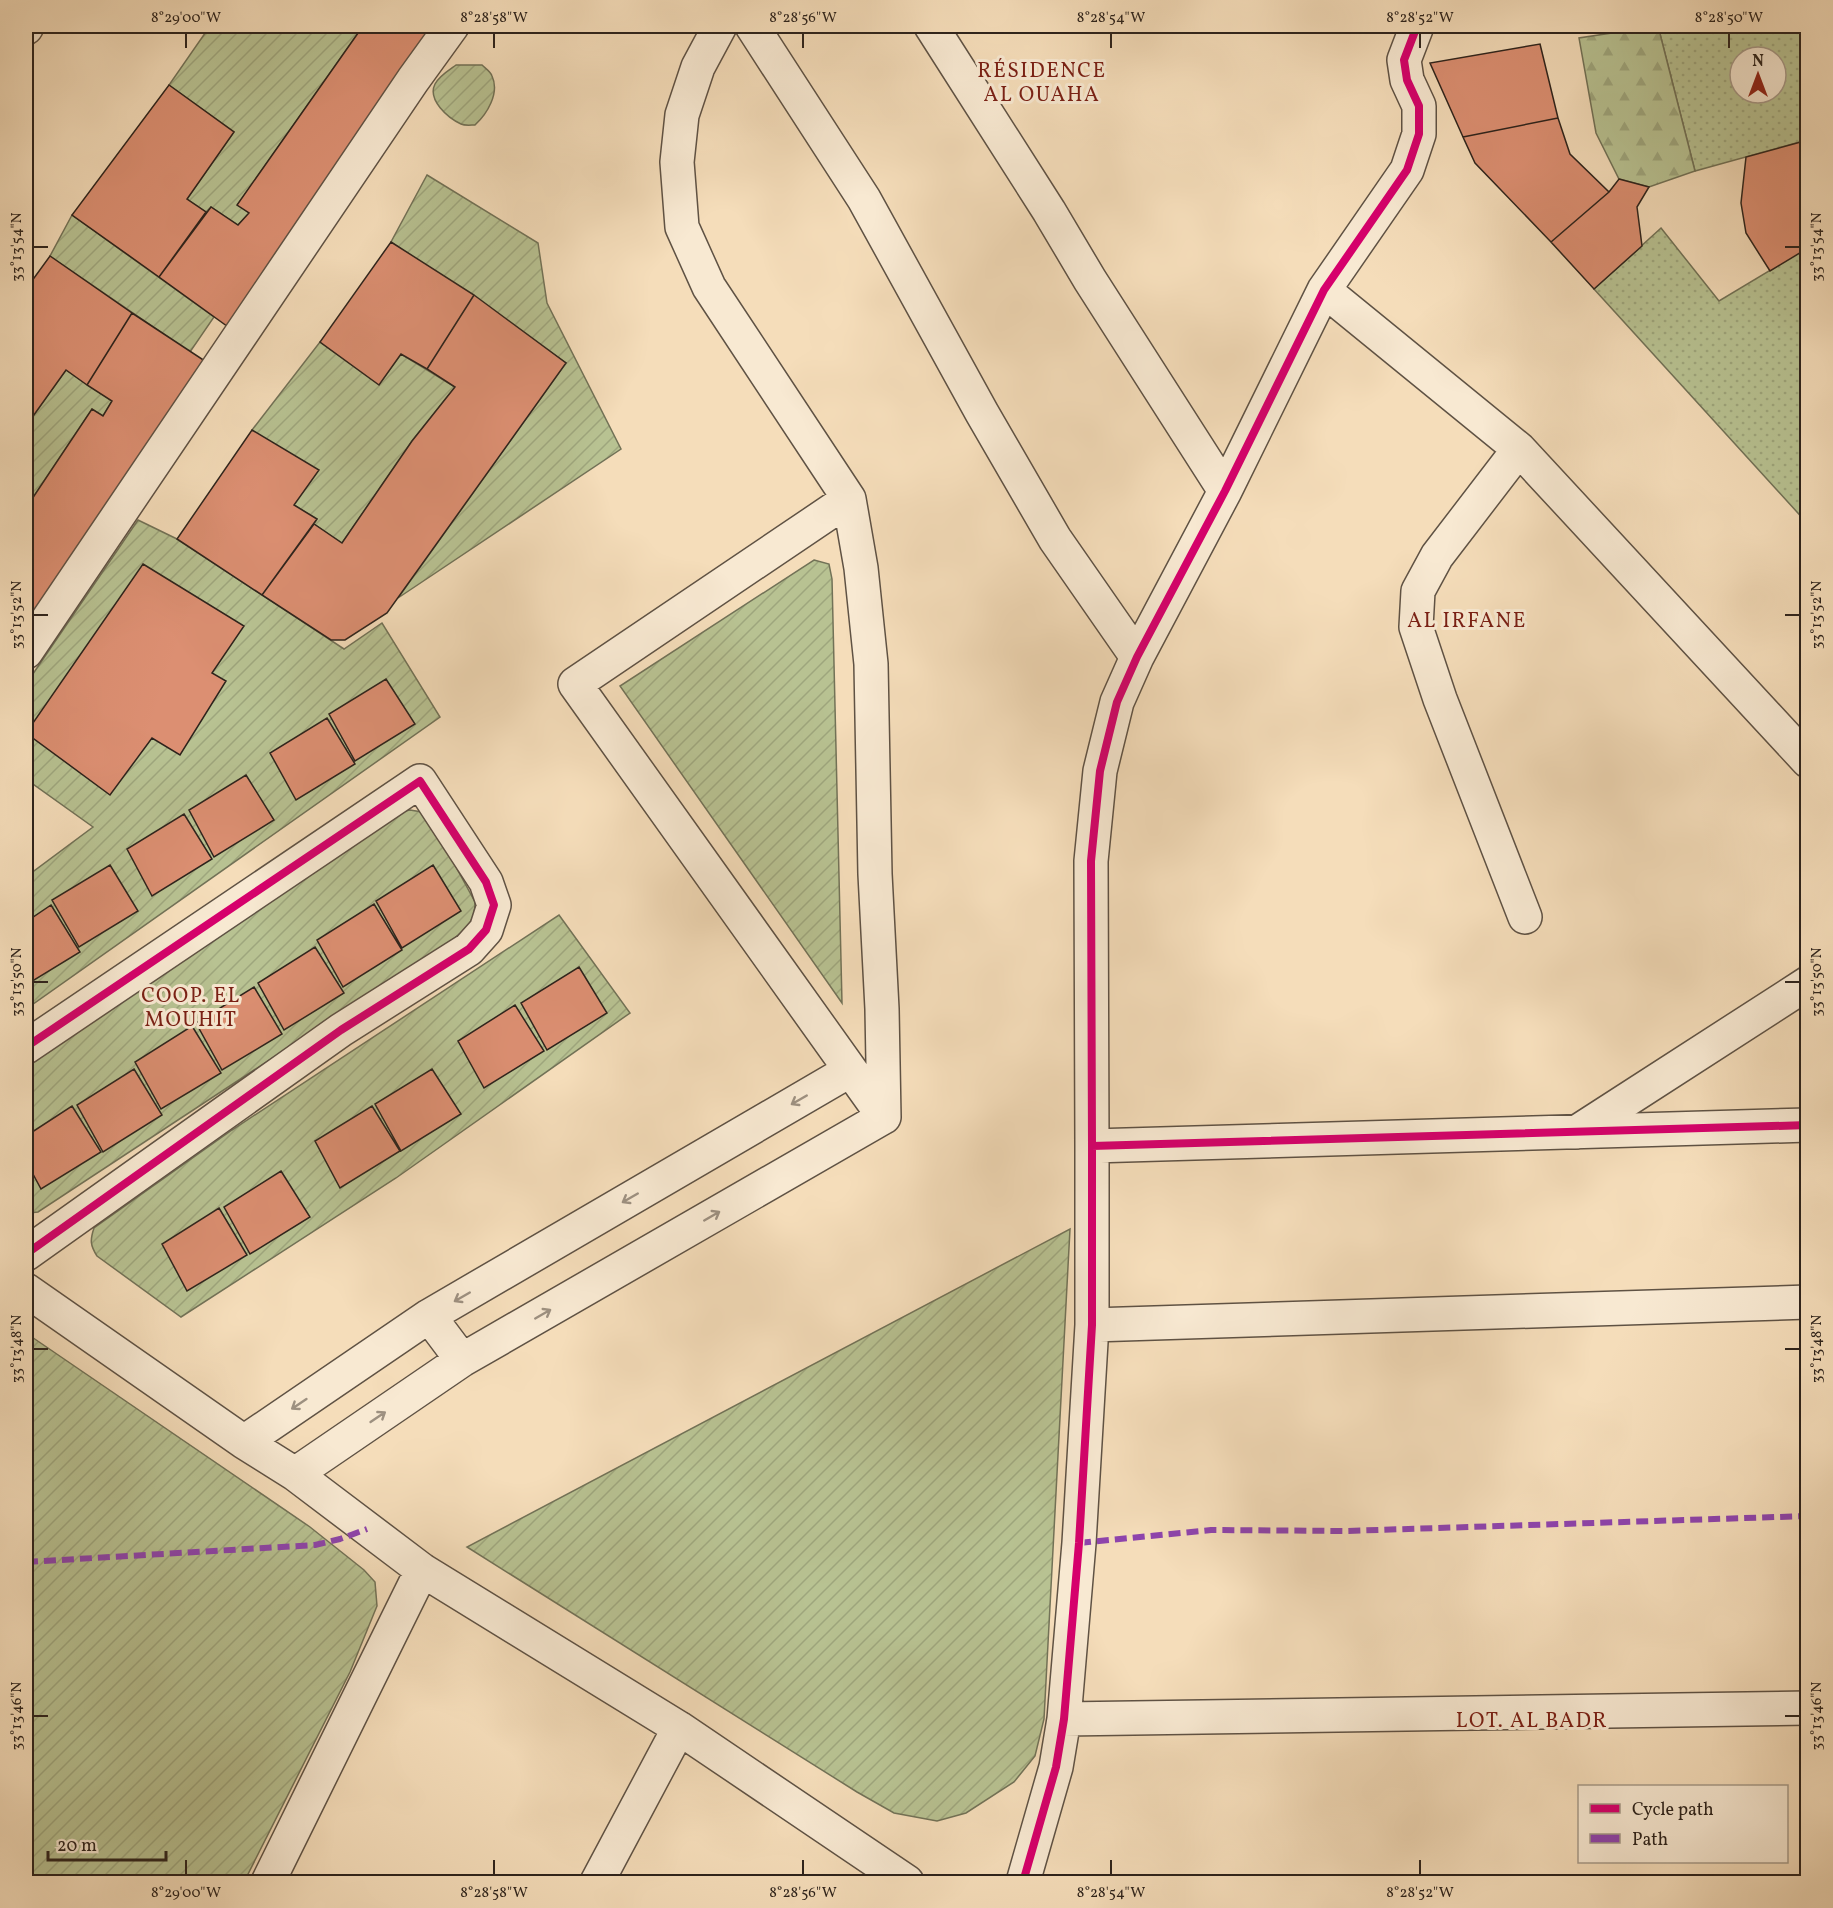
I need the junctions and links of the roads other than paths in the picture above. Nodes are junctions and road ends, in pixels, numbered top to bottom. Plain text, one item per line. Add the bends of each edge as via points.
1 (452, 26) edge
2 (720, 26) edge
3 (752, 26) edge
4 (931, 26) edge
5 (1418, 26) edge
6 (1324, 290) junction
7 (1519, 449) junction
8 (1225, 491) junction
9 (849, 499) junction
10 (26, 652) edge
11 (1137, 657) junction
12 (1808, 760) edge
13 (1525, 917) dead end
14 (1808, 983) edge
15 (26, 1047) edge
16 (849, 1071) junction
17 (884, 1117) junction
18 (1808, 1125) edge
19 (1577, 1132) junction
20 (1092, 1146) junction
21 (26, 1254) edge
22 (26, 1290) edge
23 (1808, 1302) edge
24 (429, 1316) junction
25 (1092, 1325) junction
26 (462, 1360) junction
27 (244, 1442) junction
28 (295, 1474) junction
29 (422, 1570) junction
30 (1808, 1708) edge
31 (1064, 1719) junction
32 (679, 1728) junction
33 (268, 1882) edge
34 (597, 1882) edge
35 (907, 1882) edge
36 (1023, 1882) edge

1 - 10 street
2 - 9 street via 698,67 682,115 677,162 682,227 709,287
3 - 11 street via 864,199 1055,539
4 - 8 street
5 - 6 street via 1404,60 1407,80 1419,106 1419,134 1407,170
6 - 7 street
6 - 8 street
7 - 12 street
7 - 13 street via 1432,565 1418,591 1416,627
8 - 11 street
9 - 16 street via 575,684
9 - 17 street via 871,664
11 - 20 street via 1117,702 1100,771 1091,861
14 - 19 street
15 - 21 street via 420,781 486,882 494,905 486,930 469,949 341,1030
16 - 17 street
16 -> 24 street
26 -> 17 street
18 - 19 street
19 - 20 street
20 - 25 street
22 - 27 street
23 - 25 street
24 - 26 street
24 -> 27 street
25 - 31 street
28 -> 26 street
27 - 28 street
28 - 29 street
29 - 32 street
29 - 33 street
30 - 31 street
31 - 36 street via 1056,1767
32 - 34 street
32 - 35 street

